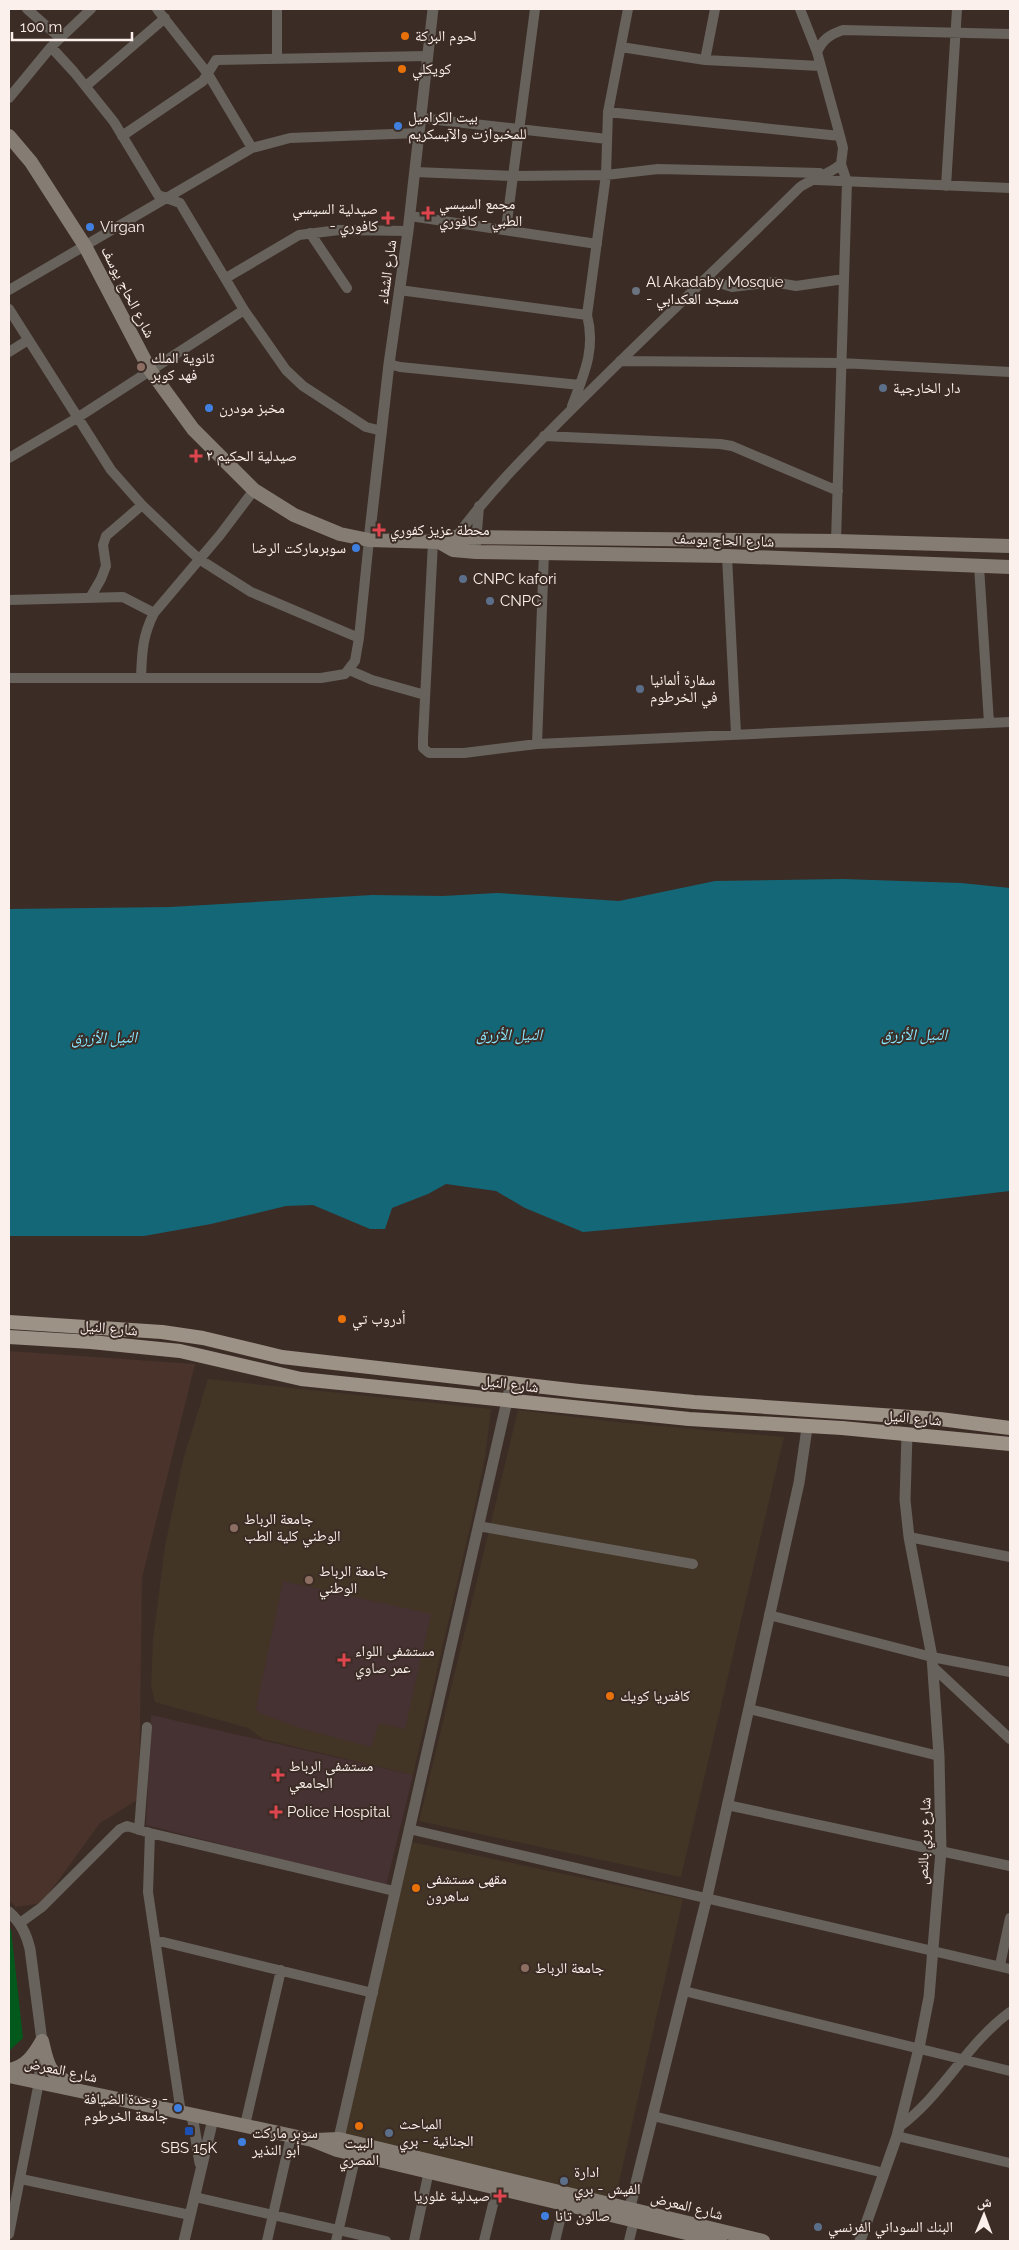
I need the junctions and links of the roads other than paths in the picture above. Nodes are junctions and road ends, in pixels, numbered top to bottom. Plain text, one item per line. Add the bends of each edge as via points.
1 (27, 9) edge
2 (91, 9) edge
3 (157, 9) edge
4 (277, 9) edge
5 (433, 9) edge
6 (535, 9) edge
7 (628, 9) edge
8 (715, 9) edge
9 (800, 9) edge
10 (957, 9) edge
11 (165, 18) junction
12 (957, 33) junction
13 (1010, 34) edge
14 (60, 38) junction
15 (51, 47) junction
16 (621, 47) junction
17 (817, 52) junction
18 (428, 56) junction
19 (277, 58) junction
20 (705, 60) junction
21 (820, 66) junction
22 (208, 74) junction
23 (86, 86) junction
24 (9, 98) edge
25 (608, 112) junction
26 (420, 118) junction
27 (519, 130) junction
28 (419, 133) junction
29 (9, 136) edge
30 (122, 136) junction
31 (840, 136) junction
32 (607, 139) junction
33 (252, 148) junction
34 (842, 164) junction
35 (415, 172) junction
36 (828, 173) junction
37 (513, 176) junction
38 (606, 176) junction
39 (811, 179) junction
40 (847, 182) junction
41 (946, 186) junction
42 (1010, 188) edge
43 (168, 199) junction
44 (410, 216) junction
45 (506, 229) junction
46 (408, 231) junction
47 (310, 233) junction
48 (596, 244) junction
49 (85, 246) junction
50 (226, 278) junction
51 (706, 279) junction
52 (844, 279) junction
53 (347, 288) dead end
54 (9, 290) edge
55 (399, 290) junction
56 (9, 309) edge
57 (244, 310) junction
58 (587, 315) junction
59 (28, 340) junction
60 (9, 352) edge
61 (620, 361) junction
62 (841, 363) junction
63 (389, 364) junction
64 (150, 370) junction
65 (1010, 372) edge
66 (580, 385) junction
67 (571, 410) junction
68 (77, 418) junction
69 (382, 431) junction
70 (544, 436) junction
71 (9, 458) edge
72 (254, 490) junction
73 (838, 491) junction
74 (142, 505) junction
75 (479, 505) junction
76 (369, 540) junction
77 (836, 541) junction
78 (436, 542) junction
79 (455, 544) junction
80 (476, 545) junction
81 (1010, 546) edge
82 (544, 552) junction
83 (727, 556) junction
84 (199, 559) junction
85 (979, 566) junction
86 (1010, 567) edge
87 (90, 598) junction
88 (9, 600) edge
89 (154, 613) junction
90 (359, 638) junction
91 (349, 670) junction
92 (9, 678) edge
93 (141, 678) junction
94 (425, 695) junction
95 (1010, 722) edge
96 (989, 723) junction
97 (736, 734) junction
98 (537, 744) junction
99 (9, 1322) edge
100 (9, 1337) edge
101 (510, 1383) junction
102 (507, 1400) junction
103 (807, 1428) junction
104 (1010, 1428) edge
105 (907, 1434) junction
106 (1010, 1444) edge
107 (478, 1526) junction
108 (909, 1537) junction
109 (1010, 1556) edge
110 (693, 1564) dead end
111 (769, 1616) junction
112 (933, 1662) junction
113 (1010, 1672) edge
114 (749, 1709) junction
115 (147, 1727) dead end
116 (1010, 1739) edge
117 (939, 1756) junction
118 (727, 1805) junction
119 (409, 1829) junction
120 (139, 1830) junction
121 (150, 1833) junction
122 (941, 1851) junction
123 (1010, 1866) edge
124 (394, 1891) junction
125 (707, 1897) junction
126 (9, 1912) edge
127 (1010, 1918) edge
128 (20, 1923) junction
129 (155, 1940) junction
130 (932, 1952) junction
131 (1000, 1966) junction
132 (1010, 1969) edge
133 (281, 1970) junction
134 (684, 1991) junction
135 (373, 1993) junction
136 (1010, 2012) edge
137 (42, 2041) junction
138 (919, 2048) junction
139 (964, 2060) junction
140 (9, 2070) edge
141 (1010, 2071) edge
142 (9, 2076) edge
143 (39, 2082) junction
144 (88, 2092) junction
145 (186, 2114) junction
146 (653, 2116) junction
147 (213, 2119) junction
148 (246, 2125) junction
149 (898, 2132) junction
150 (291, 2136) junction
151 (338, 2145) junction
152 (357, 2149) junction
153 (1010, 2163) edge
154 (201, 2167) junction
155 (430, 2167) junction
156 (884, 2172) junction
157 (21, 2179) junction
158 (497, 2188) junction
159 (194, 2197) junction
160 (564, 2204) junction
161 (190, 2214) junction
162 (273, 2214) junction
163 (632, 2215) junction
164 (339, 2230) junction
165 (9, 2234) edge
166 (705, 2236) edge
167 (184, 2241) edge
168 (267, 2241) edge
169 (336, 2241) edge
170 (386, 2241) edge
171 (414, 2241) edge
172 (484, 2241) edge
173 (555, 2241) edge
174 (629, 2241) edge
175 (720, 2241) edge
176 (763, 2241) edge
177 (860, 2241) edge

1 - 14 street
2 - 14 street
3 - 11 street
4 - 19 street
5 - 18 street, شارع الشفاء
6 - 27 street
7 - 16 street
8 - 20 street
9 - 17 street
10 - 12 street
11 - 22 street
11 - 23 street
12 - 13 street
12 - 17 street via 843,30 830,34
12 - 41 street
14 - 15 street
15 - 23 street
15 - 24 street
16 - 20 street
16 - 25 street
17 - 21 street
18 - 19 street
18 - 26 street, شارع الشفاء
19 - 22 street via 216,60
20 - 21 street
21 - 31 street
22 - 30 street via 203,81
22 - 33 street
23 - 30 street
25 - 31 street
25 - 32 street
26 - 27 street
26 - 28 street, شارع الشفاء
27 - 32 street
27 - 37 street
28 - 33 street via 290,138
28 - 35 street, شارع الشفاء
29 - 49 main road, شارع الحاج يوسف via 31,162
30 - 43 street via 158,196
31 - 34 street
32 - 38 street
33 - 43 street
34 - 36 street
34 - 40 street
35 - 37 street
35 - 44 street, شارع الشفاء
36 - 38 street via 658,169
36 - 39 street
37 - 38 street
37 - 45 street
38 - 48 street
39 - 40 street
39 - 51 street
40 - 41 street
40 - 52 street
41 - 42 street
43 - 49 street
43 - 50 street via 180,202
44 - 45 street
44 - 46 street, شارع الشفاء
45 - 48 street
46 - 47 street
46 - 55 street, شارع الشفاء
47 - 50 street via 299,235
47 - 53 street
48 - 58 street
49 - 54 street
49 - 64 main road, شارع الحاج يوسف
50 - 57 street
51 - 52 street via 732,287 773,282 796,286
51 - 61 street
52 - 62 street
55 - 58 street
55 - 63 street, شارع الشفاء
56 - 59 street
57 - 64 street
57 - 69 street via 286,370 303,386 366,427
58 - 66 street via 592,346
59 - 60 street
59 - 68 street
61 - 62 street
61 - 67 street
62 - 65 street
62 - 73 street
63 - 66 street
63 - 69 street, شارع الشفاء
64 - 68 street
64 - 72 main road, شارع الحاج يوسف via 193,429
66 - 67 street
67 - 70 street
68 - 71 street
68 - 74 street via 111,470
69 - 76 street, شارع الشفاء
70 - 73 street via 732,446
70 - 75 street
72 - 76 main road, شارع الحاج يوسف via 310,522 340,534
72 - 84 street
73 - 77 street
74 - 84 street
74 - 87 street via 106,536 106,566
75 - 79 street
75 - 80 street
76 - 78 main road, شارع الحاج يوسف
76 - 90 street
77 - 80 main road, شارع الحاج يوسف
77 - 81 main road, شارع الحاج يوسف
78 - 79 main road, شارع الحاج يوسف
78 - 94 street
79 - 80 main road, شارع الحاج يوسف
80 - 82 main road, شارع الحاج يوسف
82 - 83 main road, شارع الحاج يوسف
82 - 98 street
83 - 85 main road, شارع الحاج يوسف
83 - 97 street
84 - 89 street
84 - 90 street via 250,592
85 - 86 main road, شارع الحاج يوسف
85 - 96 street
87 - 88 street
87 - 89 street via 123,597
89 - 93 street via 145,630
90 - 91 street
91 - 93 street via 338,676 321,678
91 - 94 street
92 - 93 street
94 - 98 street via 423,748 429,753
95 - 96 street
96 - 97 street
97 - 98 street
99 - 101 main road, شارع النيل via 162,1332 282,1357
100 - 102 main road, شارع النيل via 180,1351 301,1379
101 - 102 street
101 - 104 main road, شارع النيل via 694,1402 940,1419
102 - 103 main road, شارع النيل
102 - 107 street
103 - 105 main road, شارع النيل
103 - 111 street via 799,1484
105 - 106 main road, شارع النيل
105 - 108 street, شارع بري بالنص via 905,1500
107 - 110 street
107 - 119 street
108 - 109 street
108 - 112 street, شارع بري بالنص
111 - 112 street
111 - 114 street
112 - 113 street
112 - 116 street
112 - 117 street, شارع بري بالنص
114 - 117 street
114 - 118 street
115 - 120 street
117 - 122 street, شارع بري بالنص
118 - 122 street
118 - 125 street
119 - 124 street
119 - 125 street
120 - 121 street
120 - 128 street via 127,1826 120,1828 42,1908
121 - 124 street
121 - 129 street via 148,1892
122 - 123 street
122 - 130 street, شارع بري بالنص
124 - 135 street
125 - 130 street
125 - 134 street
126 - 128 street
127 - 131 street
128 - 137 street via 30,1949
129 - 133 street
129 - 145 street
130 - 131 street
130 - 138 street, شارع بري بالنص
131 - 132 street
133 - 135 street
133 - 148 street
134 - 138 street
134 - 146 street
135 - 151 street
136 - 139 street
137 - 140 main road via 22,2066
137 - 143 street
137 - 144 main road via 50,2071
138 - 139 street
138 - 149 street, شارع بري بالنص
139 - 141 street
139 - 149 street
142 - 143 main road, شارع المعرض
143 - 144 main road, شارع المعرض
143 - 157 street
144 - 145 main road, شارع المعرض
145 - 147 main road, شارع المعرض
145 - 154 street
146 - 156 street
146 - 163 street
147 - 148 main road, شارع المعرض
147 - 154 street
148 - 150 main road, شارع المعرض
149 - 153 street
149 - 156 street, شارع بري بالنص
150 - 151 main road, شارع المعرض
150 - 162 street
151 - 152 main road, شارع المعرض
152 - 155 main road, شارع المعرض
152 - 164 street
154 - 159 street
155 - 158 main road, شارع المعرض
155 - 163 main road, شارع المعرض
155 - 171 street
156 - 177 street, شارع بري بالنص
157 - 161 street
157 - 165 street
158 - 160 main road, شارع المعرض
158 - 172 street
159 - 161 street
159 - 162 street
160 - 163 main road, شارع المعرض
160 - 173 street
161 - 167 street
162 - 164 street
162 - 168 street
163 - 166 main road, شارع المعرض
163 - 174 street
164 - 169 street
164 - 170 street
166 - 175 main road, شارع المعرض
166 - 176 main road, شارع المعرض

